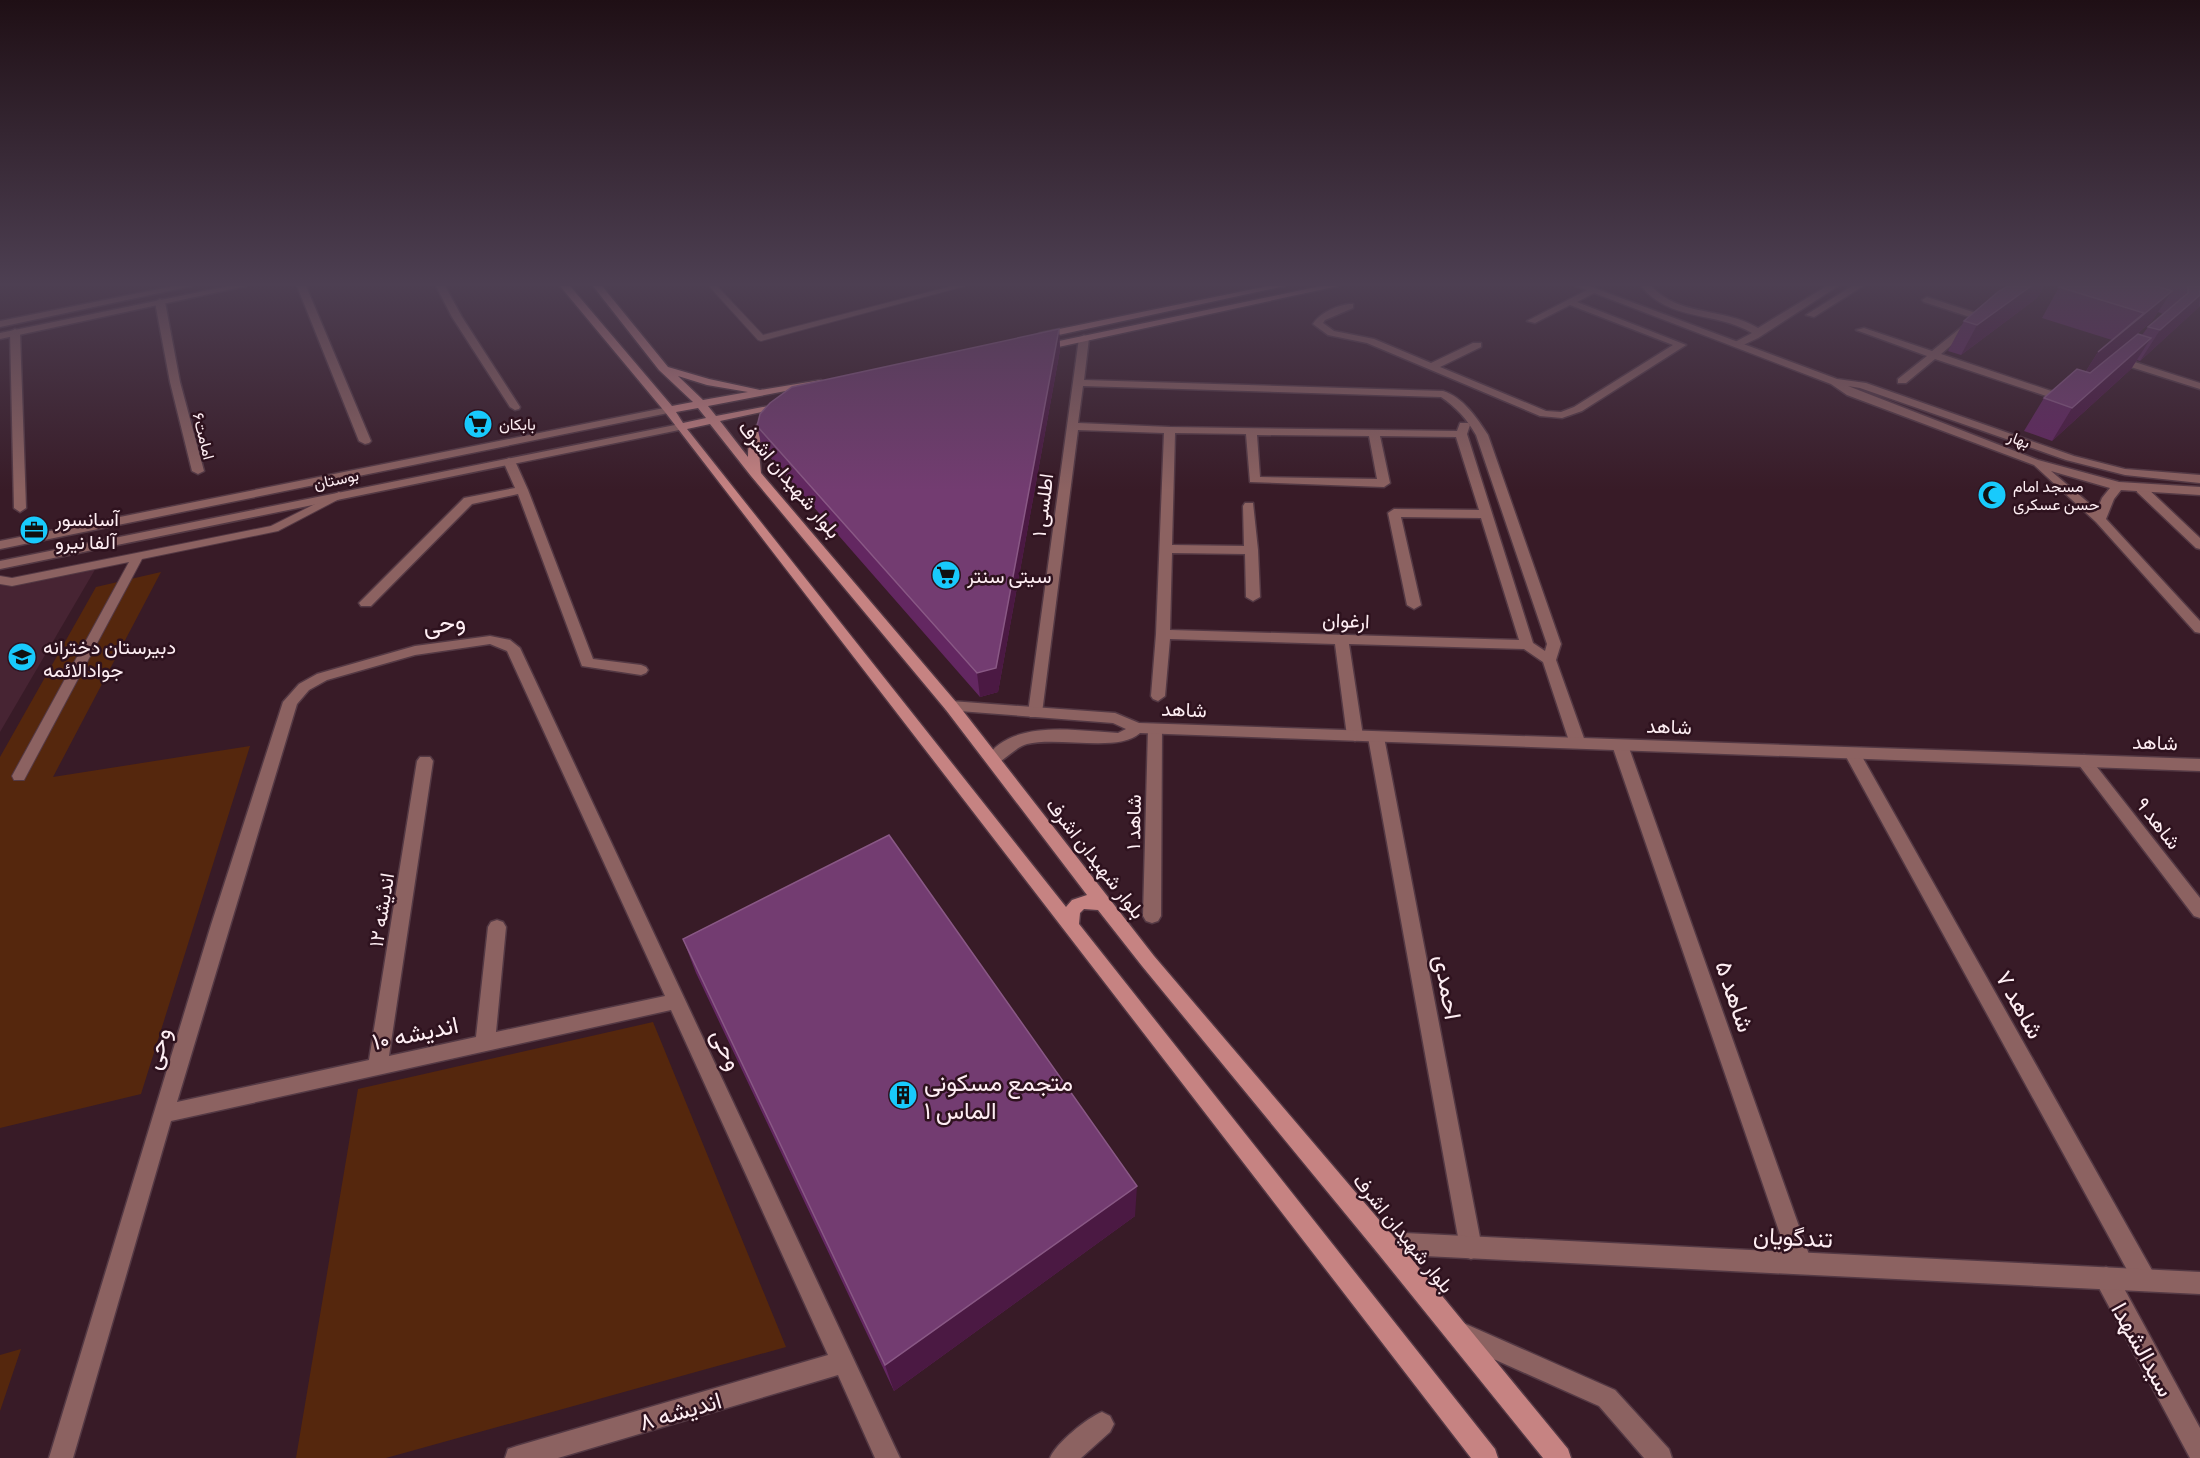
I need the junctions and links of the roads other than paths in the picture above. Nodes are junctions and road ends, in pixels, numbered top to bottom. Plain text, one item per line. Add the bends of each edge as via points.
1 (16, 354) edge
2 (170, 354) edge
3 (329, 354) edge
4 (481, 354) edge
5 (622, 354) edge
6 (652, 354) edge
7 (1081, 354) edge
8 (1403, 354) edge
9 (1458, 354) edge
10 (1666, 354) edge
11 (1764, 354) edge
12 (1928, 354) edge
13 (1936, 354) edge
14 (1934, 356) junction
15 (2116, 359) edge
16 (1433, 366) junction
17 (663, 368) junction
18 (823, 381) edge
19 (1902, 381) dead end
20 (1835, 382) junction
21 (1078, 383) junction
22 (2200, 386) edge
23 (767, 392) junction
24 (2077, 393) edge
25 (701, 404) junction
26 (515, 407) dead end
27 (669, 410) junction
28 (1468, 413) junction
29 (711, 420) junction
30 (1072, 426) junction
31 (680, 427) junction
32 (1170, 430) junction
33 (1251, 432) junction
34 (1374, 434) junction
35 (1461, 434) junction
36 (364, 441) dead end
37 (460, 452) junction
38 (509, 461) junction
39 (2034, 462) junction
40 (466, 469) junction
41 (198, 471) dead end
42 (755, 474) junction
43 (2200, 479) edge
44 (2118, 486) junction
45 (2141, 489) junction
46 (522, 490) junction
47 (2200, 492) edge
48 (339, 495) junction
49 (1249, 506) dead end
50 (20, 508) dead end
51 (1486, 514) junction
52 (2100, 519) junction
53 (0, 544) edge
54 (2200, 545) edge
55 (1166, 549) junction
56 (1252, 550) junction
57 (138, 556) junction
58 (0, 565) edge
59 (0, 579) edge
60 (1253, 597) dead end
61 (366, 603) dead end
62 (1414, 605) dead end
63 (2200, 628) edge
64 (1163, 634) junction
65 (1341, 640) junction
66 (1527, 645) junction
67 (1549, 660) junction
68 (641, 670) dead end
69 (1158, 696) dead end
70 (951, 706) junction
71 (1035, 713) junction
72 (1137, 728) junction
73 (1155, 729) junction
74 (1354, 736) junction
75 (1376, 737) junction
76 (1578, 744) junction
77 (1620, 745) junction
78 (1852, 753) junction
79 (993, 760) junction
80 (425, 761) dead end
81 (2084, 761) junction
82 (2200, 765) edge
83 (19, 776) dead end
84 (1101, 903) junction
85 (2200, 911) edge
86 (1152, 916) dead end
87 (1070, 924) junction
88 (497, 927) dead end
89 (677, 1001) junction
90 (485, 1042) junction
91 (378, 1065) junction
92 (163, 1114) junction
93 (1384, 1243) junction
94 (1471, 1248) junction
95 (1802, 1263) junction
96 (2106, 1278) junction
97 (2145, 1280) junction
98 (2200, 1283) edge
99 (1454, 1330) junction
100 (843, 1362) junction
101 (1102, 1424) dead end
102 (2200, 1452) edge
103 (61, 1458) edge
104 (517, 1458) edge
105 (888, 1458) edge
106 (1062, 1458) edge
107 (1486, 1458) edge
108 (1559, 1458) edge
109 (1660, 1458) edge

1 - 50 street
2 - 41 street, امامت۶
3 - 36 street
4 - 26 street
5 - 27 main road
6 - 17 main road, بلوار شهیدان اشرف
7 - 21 street, اطلسی ۱
8 - 16 street
9 - 16 street
10 - 16 street via 1562,415 1544,414
11 - 20 street, بهار
12 - 14 street
13 - 14 street
14 - 19 street
14 - 24 street via 2069,400
15 - 22 street
17 - 23 main road via 707,382
17 - 25 main road, بلوار شهیدان اشرف
18 - 23 main road
20 - 39 street, بهار via 1851,393
20 - 43 street, بهار via 1862,385 2070,458 2125,472
21 - 28 street via 1443,394
21 - 30 street, اطلسی ۱
23 - 25 main road
25 - 27 main road
25 - 29 main road, بلوار شهیدان اشرف
27 - 31 main road
27 - 37 street, بوستان
28 - 35 street
28 - 67 street via 1482,435 1554,644
29 - 31 main road
29 - 42 main road, بلوار شهیدان اشرف
29 - 42 main road via 795,403 758,430 752,445
30 - 32 street
30 - 71 street, اطلسی ۱
31 - 38 street, بوستان
31 - 87 main road
32 - 33 street
32 - 55 street
33 - 34 street
33 - 34 street via 1254,480 1384,483
34 - 35 street
35 - 51 street
37 - 40 street
37 - 53 street, بوستان
38 - 40 street, بوستان
38 - 46 street
39 - 44 street, بهار
39 - 52 street
40 - 48 street, بوستان
42 - 70 main road, بلوار شهیدان اشرف
44 - 45 street, بهار
44 - 52 street via 2108,498
45 - 47 street, بهار
45 - 54 street
46 - 61 street via 468,501
46 - 68 street via 587,663
48 - 57 lane via 274,529
48 - 58 street, بوستان
49 - 56 street
51 - 62 street via 1394,513
51 - 66 street
52 - 63 street
55 - 56 street
55 - 64 street
56 - 60 street
57 - 59 lane via 12,582
57 - 83 lane
64 - 65 street, ارغوان
64 - 69 street
65 - 66 street, ارغوان
65 - 74 street
66 - 67 street
67 - 76 street
70 - 71 street, شاهد
70 - 79 main road, بلوار شهیدان اشرف
71 - 72 street, شاهد via 1115,718
72 - 73 street, شاهد
72 - 79 street, شاهد via 1118,738 1035,737 1017,741
73 - 74 street, شاهد
73 - 86 street, شاهد ۱
74 - 75 street, شاهد
75 - 76 street, شاهد
75 - 94 street, احمدی
76 - 77 street, شاهد
77 - 78 street, شاهد
77 - 95 street, شاهد ۵
78 - 81 street, شاهد
78 - 97 street, شاهد ۷
79 - 84 main road, بلوار شهیدان اشرف
80 - 91 street, اندیشه ۱۲
81 - 82 street, شاهد
81 - 85 street, شاهد ۹
84 - 87 main road via 1077,905 1070,914
84 - 93 main road, بلوار شهیدان اشرف
87 - 107 main road
88 - 90 street
89 - 90 street, اندیشه ۱۰
89 - 92 street, وحی via 513,648 490,640 415,651 322,677 304,687 290,702
89 - 100 street, وحی
90 - 91 street, اندیشه ۱۰
91 - 92 street, اندیشه ۱۰
92 - 103 street, وحی
93 - 94 street, تندگویان
93 - 99 main road, بلوار شهیدان اشرف
94 - 95 street, تندگویان
95 - 96 street, تندگویان
96 - 97 street, تندگویان
96 - 102 street, سیدالشهدا
97 - 98 street, تندگویان
99 - 108 main road, بلوار شهیدان اشرف
99 - 109 street via 1607,1398
100 - 104 street, اندیشه ۸
100 - 105 street, وحی
101 - 106 street

